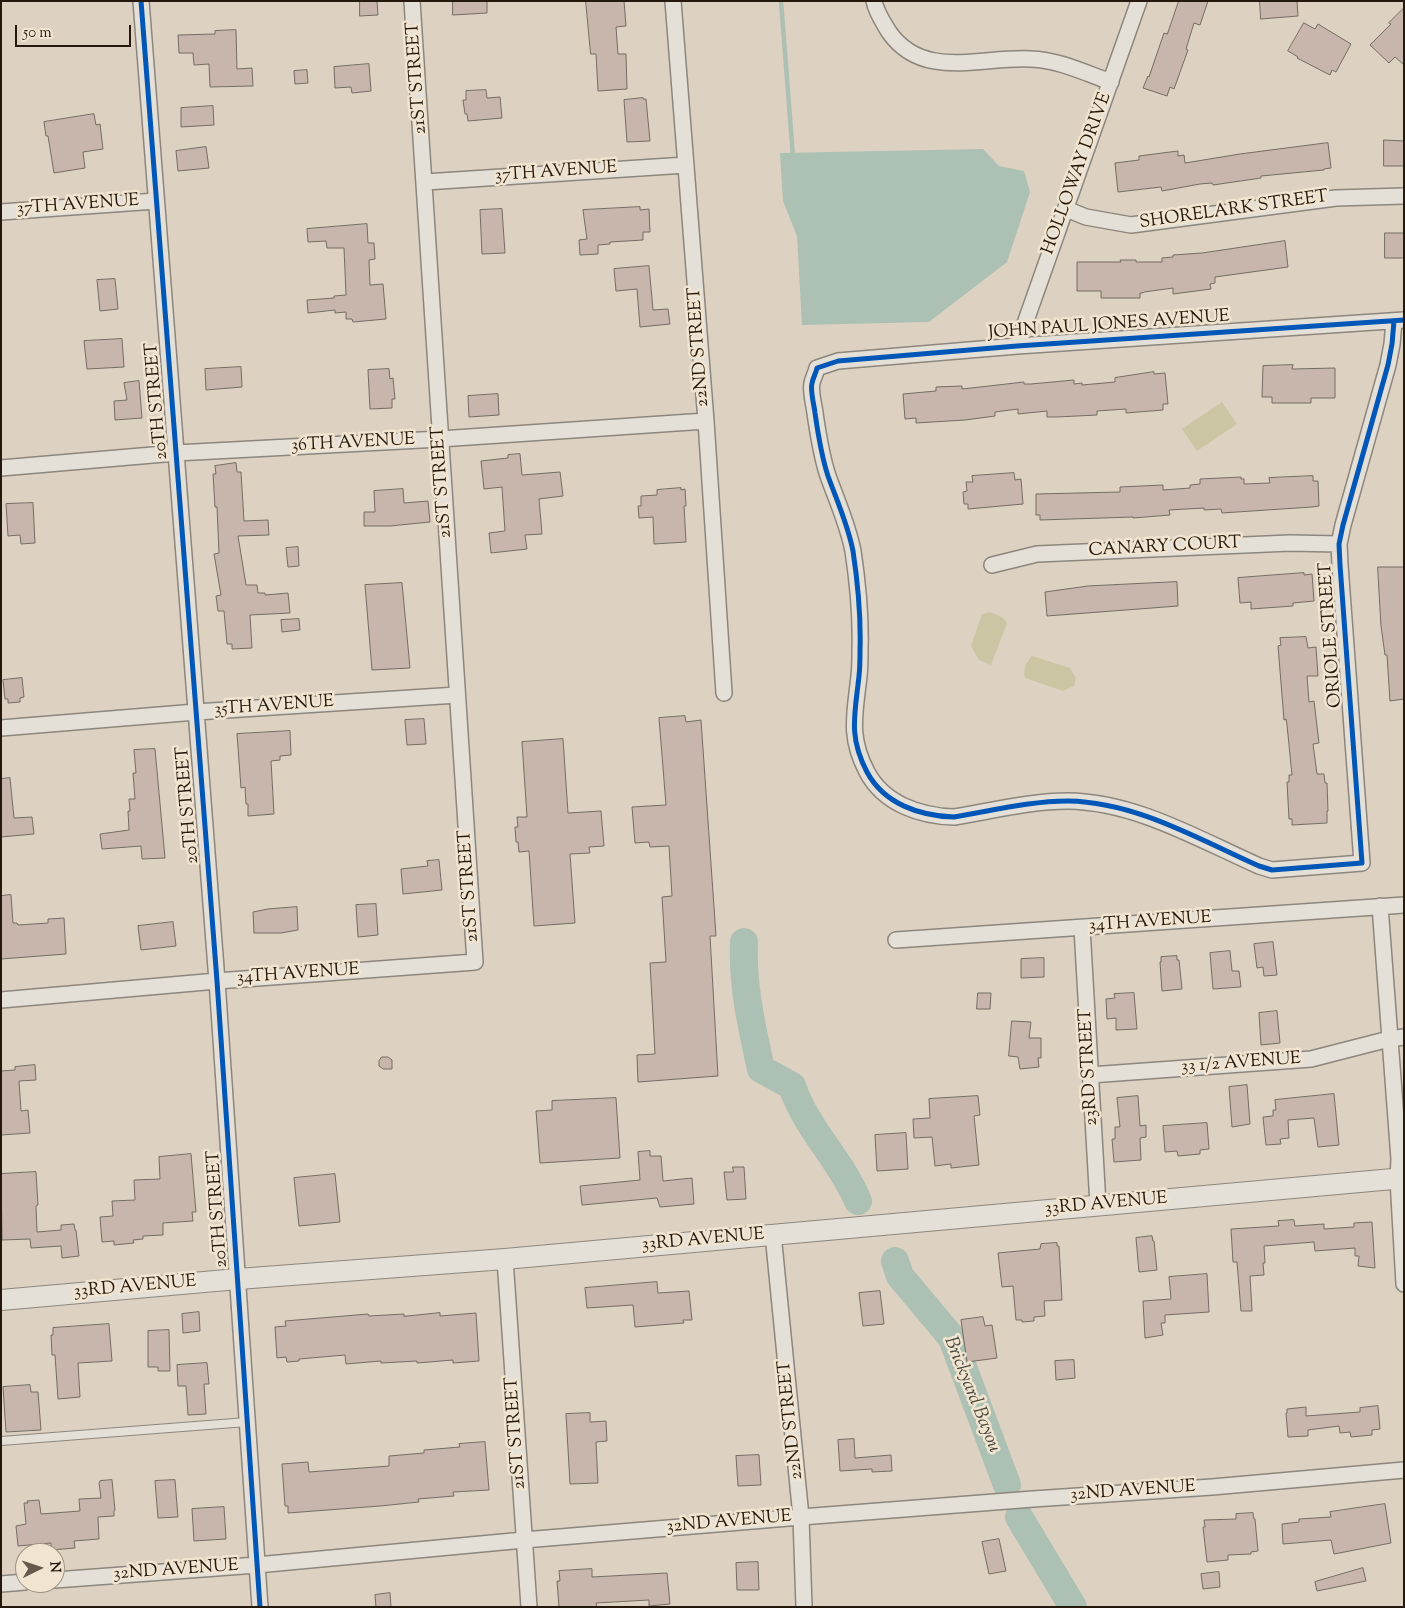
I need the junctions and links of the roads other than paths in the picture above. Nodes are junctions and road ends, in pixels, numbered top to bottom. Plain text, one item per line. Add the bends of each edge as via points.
1 (141, 1) edge
2 (412, 1) edge
3 (673, 1) edge
4 (874, 1) edge
5 (1139, 1) edge
6 (1111, 82) junction
7 (686, 165) junction
8 (425, 182) junction
9 (1404, 196) edge
10 (156, 201) junction
11 (1066, 210) junction
12 (1, 212) edge
13 (1399, 320) edge
14 (1017, 346) junction
15 (706, 421) junction
16 (440, 439) junction
17 (176, 454) junction
18 (1, 468) edge
19 (1340, 544) junction
20 (992, 565) dead end
21 (724, 693) dead end
22 (457, 695) junction
23 (196, 712) junction
24 (1, 728) edge
25 (1362, 863) joint
26 (1404, 905) edge
27 (1380, 906) junction
28 (1082, 928) junction
29 (896, 940) dead end
30 (475, 962) joint
31 (218, 981) junction
32 (1, 1000) edge
33 (1396, 1038) edge
34 (1090, 1075) junction
35 (1401, 1178) edge
36 (1098, 1205) junction
37 (772, 1234) junction
38 (504, 1259) junction
39 (238, 1279) junction
40 (1404, 1284) edge
41 (1, 1300) edge
42 (247, 1422) junction
43 (1, 1441) edge
44 (1404, 1470) edge
45 (801, 1517) junction
46 (524, 1540) junction
47 (257, 1565) junction
48 (65, 1579) edge
49 (15, 1583) edge
50 (1, 1584) edge
51 (260, 1607) edge
52 (529, 1607) edge
53 (804, 1607) edge

1 - 10 street, 20TH STREET
2 - 8 street, 21ST STREET
3 - 7 street, 22ND STREET
4 - 6 street via 892,37 920,57 953,64 1030,58 1052,61
5 - 6 street, HOLLOWAY DRIVE
6 - 11 street, HOLLOWAY DRIVE
7 - 8 street, 37TH AVENUE
7 - 15 street, 22ND STREET
8 - 16 street, 21ST STREET
9 - 11 street, SHORELARK STREET via 1336,198 1131,225
10 - 12 street, 37TH AVENUE
10 - 17 street, 20TH STREET
11 - 14 street, HOLLOWAY DRIVE
13 - 14 street, JOHN PAUL JONES AVENUE
13 - 19 street, ORIOLE STREET
14 - 25 street, JOHN PAUL JONES AVENUE via 838,361 817,368 811,384 819,443 852,548 860,637 854,737 868,774 879,789 906,808 939,816 954,817 1068,801 1114,806 1142,814 1272,870
15 - 16 street, 36TH AVENUE
15 - 21 street, 22ND STREET
16 - 17 street, 36TH AVENUE
16 - 22 street, 21ST STREET
17 - 18 street, 36TH AVENUE
17 - 23 street, 20TH STREET
19 - 20 street, CANARY COURT via 1290,543 1037,554
19 - 25 street, ORIOLE STREET
22 - 23 street, 35TH AVENUE
22 - 30 street, 21ST STREET
23 - 24 street, 35TH AVENUE
23 - 31 street, 20TH STREET
26 - 27 street, 34TH AVENUE
27 - 28 street, 34TH AVENUE
27 - 33 street
28 - 29 street, 34TH AVENUE
28 - 34 street, 23RD STREET
30 - 31 street, 34TH AVENUE
31 - 32 street, 34TH AVENUE
31 - 39 street, 20TH STREET
33 - 34 street, 33 1/2 AVENUE via 1311,1059
33 - 35 street
34 - 36 street, 23RD STREET
35 - 36 street, 33RD AVENUE
35 - 40 street
36 - 37 street, 33RD AVENUE
37 - 38 street, 33RD AVENUE
37 - 45 street, 22ND STREET
38 - 39 street, 33RD AVENUE
38 - 46 street, 21ST STREET
39 - 41 street, 33RD AVENUE
39 - 42 street, 20TH STREET
42 - 43 lane
42 - 47 street, 20TH STREET
44 - 45 street, 32ND AVENUE
45 - 46 street, 32ND AVENUE
45 - 53 street, 22ND STREET
46 - 47 street, 32ND AVENUE
46 - 52 street, 21ST STREET
47 - 48 street, 32ND AVENUE
47 - 51 street, 20TH STREET
49 - 50 street

